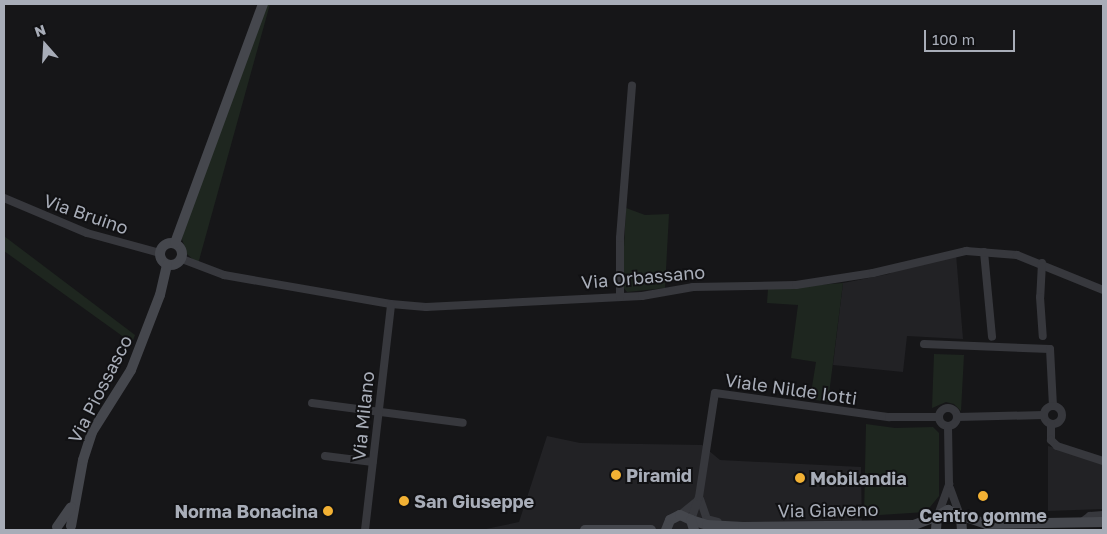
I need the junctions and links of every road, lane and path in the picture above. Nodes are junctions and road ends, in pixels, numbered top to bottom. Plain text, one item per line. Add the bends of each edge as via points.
1 (263, 4) edge
2 (632, 85) dead end
3 (4, 198) edge
4 (175, 244) junction
5 (984, 252) junction
6 (160, 253) junction
7 (182, 259) junction
8 (1042, 263) junction
9 (167, 265) junction
10 (1103, 290) edge
11 (620, 297) junction
12 (391, 304) junction
13 (1043, 336) dead end
14 (992, 337) dead end
15 (924, 344) dead end
16 (312, 403) dead end
17 (1054, 406) junction
18 (378, 411) junction
19 (1044, 415) junction
20 (938, 417) junction
21 (957, 417) junction
22 (463, 423) dead end
23 (1052, 424) junction
24 (948, 426) junction
25 (325, 456) dead end
26 (1103, 460) edge
27 (373, 462) junction
28 (949, 484) junction
29 (700, 497) junction
30 (73, 501) junction
31 (960, 514) junction
32 (680, 515) junction
33 (1103, 515) edge
34 (937, 516) junction
35 (670, 520) junction
36 (1082, 522) junction
37 (1103, 522) edge
38 (986, 524) junction
39 (692, 525) edge
40 (914, 525) junction
41 (742, 527) junction
42 (72, 528) edge
43 (56, 529) edge
44 (365, 530) edge
45 (585, 530) edge
46 (648, 530) edge
47 (666, 530) edge
48 (710, 530) edge
49 (930, 530) edge
50 (936, 530) edge
51 (962, 530) edge
52 (968, 530) edge

1 - 4 main road
2 - 11 street via 620,238
3 - 6 street, Via Bruino via 87,233
4 - 6 main road via 165,245
4 - 7 main road via 182,251
5 - 8 street, Via Orbassano via 1017,255
5 - 11 street, Via Orbassano via 949,253 873,273 796,284 694,287
5 - 14 street
6 - 9 main road
7 - 9 main road via 177,264
7 - 12 street, Via Orbassano via 224,276
8 - 10 street, Via Orbassano
8 - 13 street
9 - 30 main road, Via Piossasco via 160,296 131,370 92,432
11 - 12 street, Via Orbassano via 426,307
12 - 18 street, Via Milano
15 - 17 street via 1050,349
16 - 18 street
17 - 19 street via 1048,408
17 - 23 street via 1062,415 1059,422
18 - 22 street
18 - 27 street, Via Milano
19 - 21 street, Viale Nilde Iotti
19 - 23 street
20 - 21 street, Viale Nilde Iotti via 948,408 954,410
20 - 24 street via 942,424
20 - 29 street, Viale Nilde Iotti via 889,417 715,393
21 - 24 street via 954,424
23 - 26 street via 1051,440 1057,446
24 - 28 street
25 - 27 street
27 - 44 street, Via Milano
28 - 31 street
28 - 34 street
29 - 32 street
29 - 39 street
29 - 41 street, Via Giaveno via 707,519
30 - 42 main road, Via Piossasco
30 - 43 main road, Via Piossasco
31 - 34 main road, Via Giaveno via 948,510
31 - 38 main road, Via Giaveno
31 - 51 main road
32 - 35 main road
32 - 39 main road, Via Giaveno
33 - 36 street via 1090,516
34 - 40 main road, Via Giaveno
34 - 50 main road
35 - 46 main road
35 - 47 main road
36 - 37 main road, Via Giaveno
36 - 38 main road, Via Giaveno
38 - 52 main road, Via Giaveno
39 - 41 main road, Via Giaveno
40 - 41 main road, Via Giaveno
40 - 49 main road, Via Giaveno
41 - 48 main road, Via Giaveno
42 - 43 main road
45 - 46 main road

